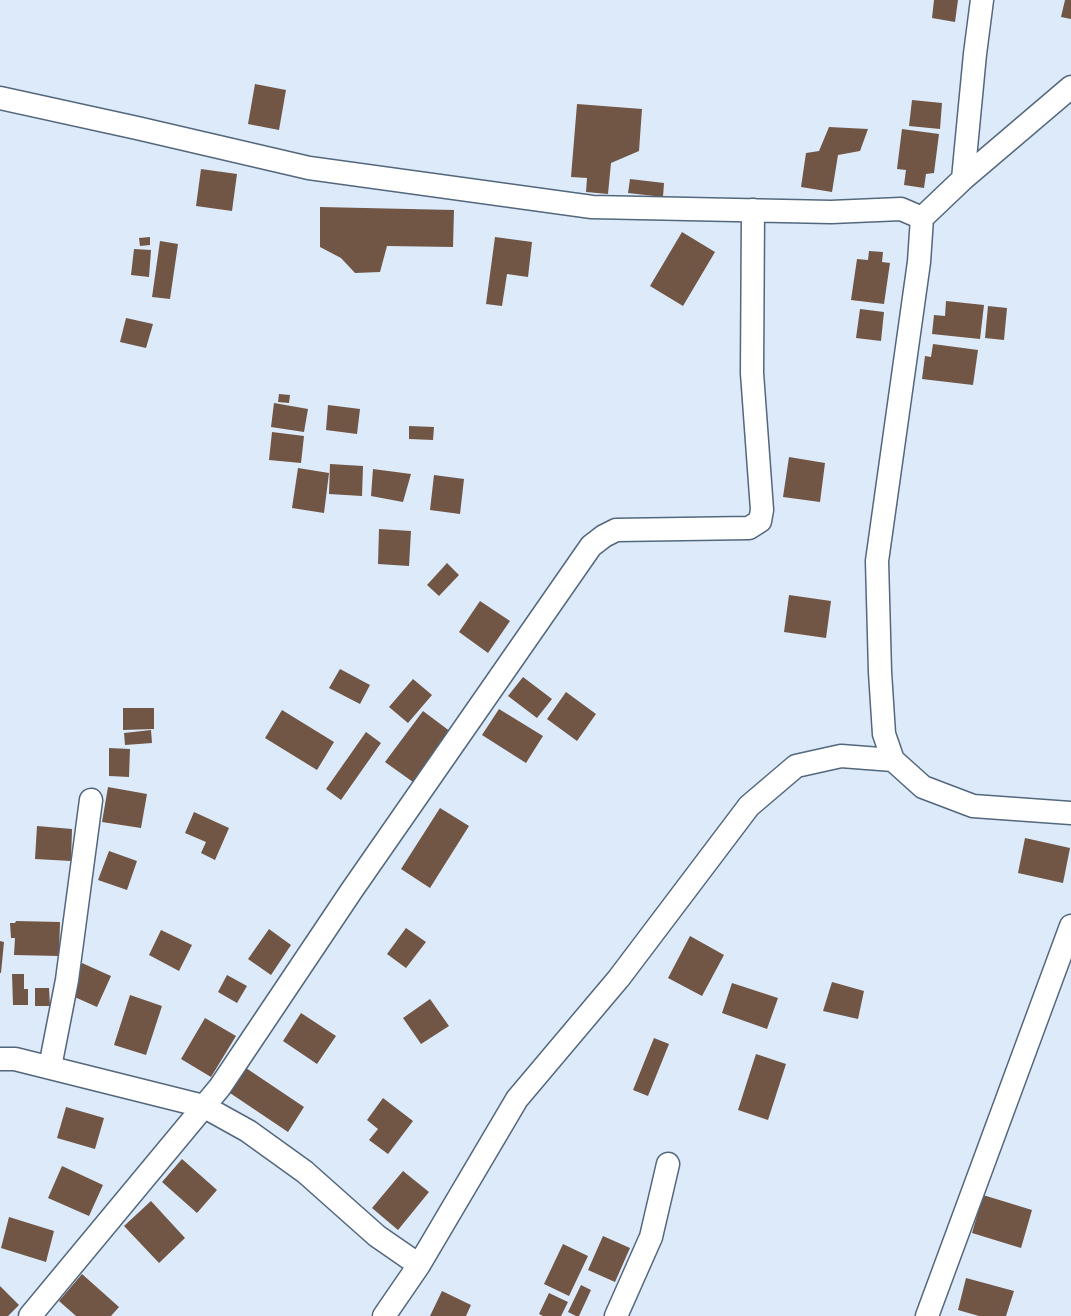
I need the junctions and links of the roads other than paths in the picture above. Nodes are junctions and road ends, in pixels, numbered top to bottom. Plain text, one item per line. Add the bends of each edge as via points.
1 (982, 0) edge
2 (1071, 87) edge
3 (0, 98) edge
4 (963, 180) junction
5 (753, 210) junction
6 (922, 218) junction
7 (893, 760) junction
8 (90, 800) dead end
9 (1071, 813) edge
10 (1071, 926) edge
11 (0, 1059) edge
12 (50, 1068) junction
13 (203, 1106) junction
14 (668, 1164) dead end
15 (419, 1265) junction
16 (30, 1316) edge
17 (384, 1316) edge
18 (616, 1316) edge
19 (927, 1316) edge

1 - 4 street
2 - 4 street
3 - 5 street via 309,168 592,207
4 - 6 street
5 - 6 street via 831,212 901,209
5 - 13 street via 752,373 762,510 760,521 749,528 616,530 591,546 357,882 220,1087
6 - 7 street via 877,561 884,734
7 - 9 street via 923,787 973,806
7 - 15 street via 841,756 796,766 749,806 619,978 517,1099
8 - 12 street via 67,980
10 - 19 street
11 - 12 street via 15,1059
12 - 13 street
13 - 15 street via 248,1131 306,1172 377,1236
13 - 16 street
14 - 18 street via 651,1237
15 - 17 street

